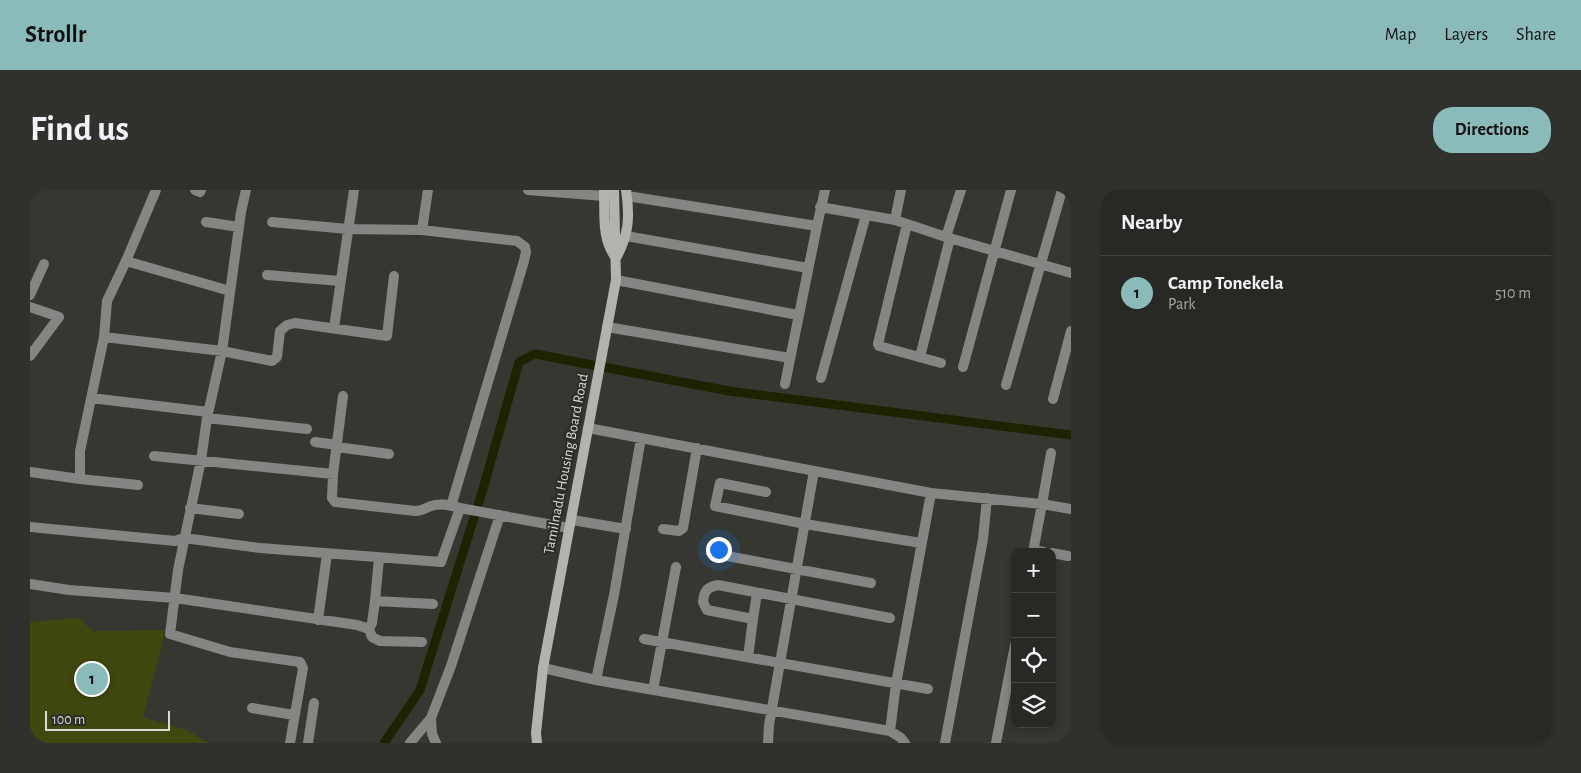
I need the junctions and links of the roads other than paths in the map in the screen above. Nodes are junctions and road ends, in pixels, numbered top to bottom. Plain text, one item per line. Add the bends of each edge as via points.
1 (156, 190) edge
2 (195, 190) edge
3 (201, 190) edge
4 (246, 190) edge
5 (354, 190) edge
6 (428, 190) edge
7 (528, 190) edge
8 (614, 190) edge
9 (824, 190) edge
10 (901, 190) edge
11 (961, 190) edge
12 (1011, 190) edge
13 (1062, 190) edge
14 (604, 193) edge
15 (626, 193) edge
16 (820, 207) junction
17 (866, 215) junction
18 (894, 220) junction
19 (206, 222) dead end
20 (272, 222) dead end
21 (907, 224) junction
22 (817, 226) junction
23 (238, 227) junction
24 (348, 229) junction
25 (422, 230) junction
26 (626, 236) junction
27 (948, 238) junction
28 (994, 251) junction
29 (616, 258) junction
30 (126, 261) junction
31 (1040, 263) junction
32 (44, 264) dead end
33 (808, 268) junction
34 (1071, 272) edge
35 (267, 275) dead end
36 (394, 276) dead end
37 (616, 280) junction
38 (340, 281) junction
39 (230, 291) junction
40 (30, 295) edge
41 (30, 307) edge
42 (798, 315) junction
43 (607, 327) junction
44 (334, 328) junction
45 (1071, 331) edge
46 (104, 337) junction
47 (222, 351) junction
48 (30, 356) edge
49 (920, 357) junction
50 (790, 358) junction
51 (941, 363) dead end
52 (963, 367) dead end
53 (821, 378) dead end
54 (785, 384) dead end
55 (1006, 385) dead end
56 (343, 396) dead end
57 (91, 398) junction
58 (1053, 399) dead end
59 (207, 415) junction
60 (588, 428) junction
61 (306, 429) dead end
62 (641, 438) junction
63 (315, 442) dead end
64 (337, 446) junction
65 (697, 448) junction
66 (1051, 453) dead end
67 (389, 454) dead end
68 (154, 456) dead end
69 (201, 460) junction
70 (814, 471) junction
71 (30, 472) edge
72 (333, 474) junction
73 (80, 479) junction
74 (138, 485) dead end
75 (766, 492) dead end
76 (931, 493) junction
77 (987, 498) junction
78 (1042, 504) junction
79 (459, 507) junction
80 (190, 508) junction
81 (1071, 510) edge
82 (239, 514) dead end
83 (500, 515) junction
84 (570, 524) junction
85 (805, 524) junction
86 (30, 528) edge
87 (626, 528) junction
88 (663, 529) dead end
89 (184, 538) junction
90 (921, 544) junction
91 (1037, 548) edge
92 (711, 553) dead end
93 (327, 554) junction
94 (1056, 554) edge
95 (1068, 556) dead end
96 (379, 558) junction
97 (676, 567) dead end
98 (796, 570) junction
99 (872, 583) dead end
100 (30, 584) edge
101 (757, 593) junction
102 (175, 598) junction
103 (791, 599) junction
104 (375, 601) junction
105 (433, 604) dead end
106 (890, 618) dead end
107 (753, 619) junction
108 (318, 620) junction
109 (369, 629) junction
110 (644, 639) dead end
111 (661, 641) junction
112 (422, 642) dead end
113 (748, 657) junction
114 (780, 662) junction
115 (1011, 666) edge
116 (543, 668) junction
117 (596, 680) junction
118 (896, 684) junction
119 (928, 689) dead end
120 (654, 690) junction
121 (314, 703) dead end
122 (252, 708) dead end
123 (772, 711) junction
124 (294, 715) junction
125 (431, 718) junction
126 (890, 731) junction
127 (290, 743) edge
128 (308, 743) edge
129 (410, 743) edge
130 (436, 743) edge
131 (537, 743) edge
132 (768, 743) edge
133 (905, 743) edge
134 (945, 743) edge
135 (996, 743) edge

1 - 30 street
2 - 3 street
4 - 23 street
5 - 24 street
6 - 25 street
7 - 14 street
8 - 29 street, Tamilnadu Housing Board Road
9 - 16 street
10 - 18 street
11 - 27 street
12 - 28 street
13 - 31 street
14 - 29 street via 606,239
15 - 22 street
15 - 26 street
16 - 17 street
16 - 22 street
17 - 18 street
17 - 53 street
18 - 21 street
19 - 23 street
20 - 24 street
21 - 27 street
21 - 49 street via 878,344
22 - 33 street
23 - 39 street
24 - 25 street
24 - 38 street
25 - 79 street via 517,241 526,252
26 - 29 street
26 - 33 street
27 - 28 street
27 - 49 street
28 - 31 street
28 - 52 street
29 - 37 street, Tamilnadu Housing Board Road
30 - 39 street
30 - 46 street via 107,301
31 - 34 street
31 - 55 street
32 - 40 street
33 - 42 street
35 - 38 street
36 - 44 street via 387,336
37 - 42 street
37 - 43 street, Tamilnadu Housing Board Road
38 - 44 street
39 - 47 street
41 - 48 street via 58,317
42 - 50 street
43 - 50 street
43 - 60 street, Tamilnadu Housing Board Road
44 - 47 street via 295,322 287,325 280,331 277,357 272,361
45 - 58 street
46 - 47 street
46 - 57 street
47 - 59 street
49 - 51 street
50 - 54 street
56 - 64 street
57 - 59 street
57 - 73 street via 80,451
59 - 61 street
59 - 69 street
60 - 62 street
60 - 84 street, Tamilnadu Housing Board Road
62 - 65 street
62 - 87 street
63 - 64 street
64 - 67 street
64 - 72 street
65 - 70 street
65 - 88 street via 683,528 679,531
66 - 78 street
68 - 69 street
69 - 72 street
69 - 80 street
70 - 76 street
70 - 85 street
71 - 73 street
72 - 79 street via 332,498 335,502 415,511 435,505
73 - 74 street
75 - 85 street via 720,483 715,506
76 - 77 street
76 - 90 street
77 - 78 street
77 - 134 street via 983,539
78 - 81 street
78 - 91 street
79 - 83 street
79 - 96 street via 441,562
80 - 82 street
80 - 89 street
83 - 84 street
83 - 125 street
84 - 87 street
84 - 116 street, Tamilnadu Housing Board Road
85 - 90 street
85 - 98 street
86 - 89 street via 176,541
87 - 117 street
89 - 93 street
89 - 102 street
90 - 118 street
92 - 98 street
93 - 96 street
93 - 108 street
94 - 95 street
96 - 104 street
97 - 111 street
98 - 99 street
98 - 103 street
100 - 102 street
101 - 103 street
101 - 107 street
101 - 107 street via 718,585 708,588 703,598 704,607 708,610
102 - 108 street
102 - 124 street via 170,634 230,652 300,662 303,668
103 - 106 street
103 - 114 street
104 - 105 street
104 - 109 street
107 - 113 street
108 - 109 street
109 - 112 street via 375,640
110 - 111 street
111 - 113 street
111 - 120 street
113 - 114 street
114 - 118 street
114 - 123 street
115 - 135 street
116 - 117 street
116 - 131 street, Tamilnadu Housing Board Road
117 - 120 street
118 - 119 street
118 - 126 street
120 - 123 street
121 - 128 street
122 - 124 street
123 - 126 street
123 - 132 street
124 - 127 street
125 - 129 street
125 - 130 street
126 - 133 street

